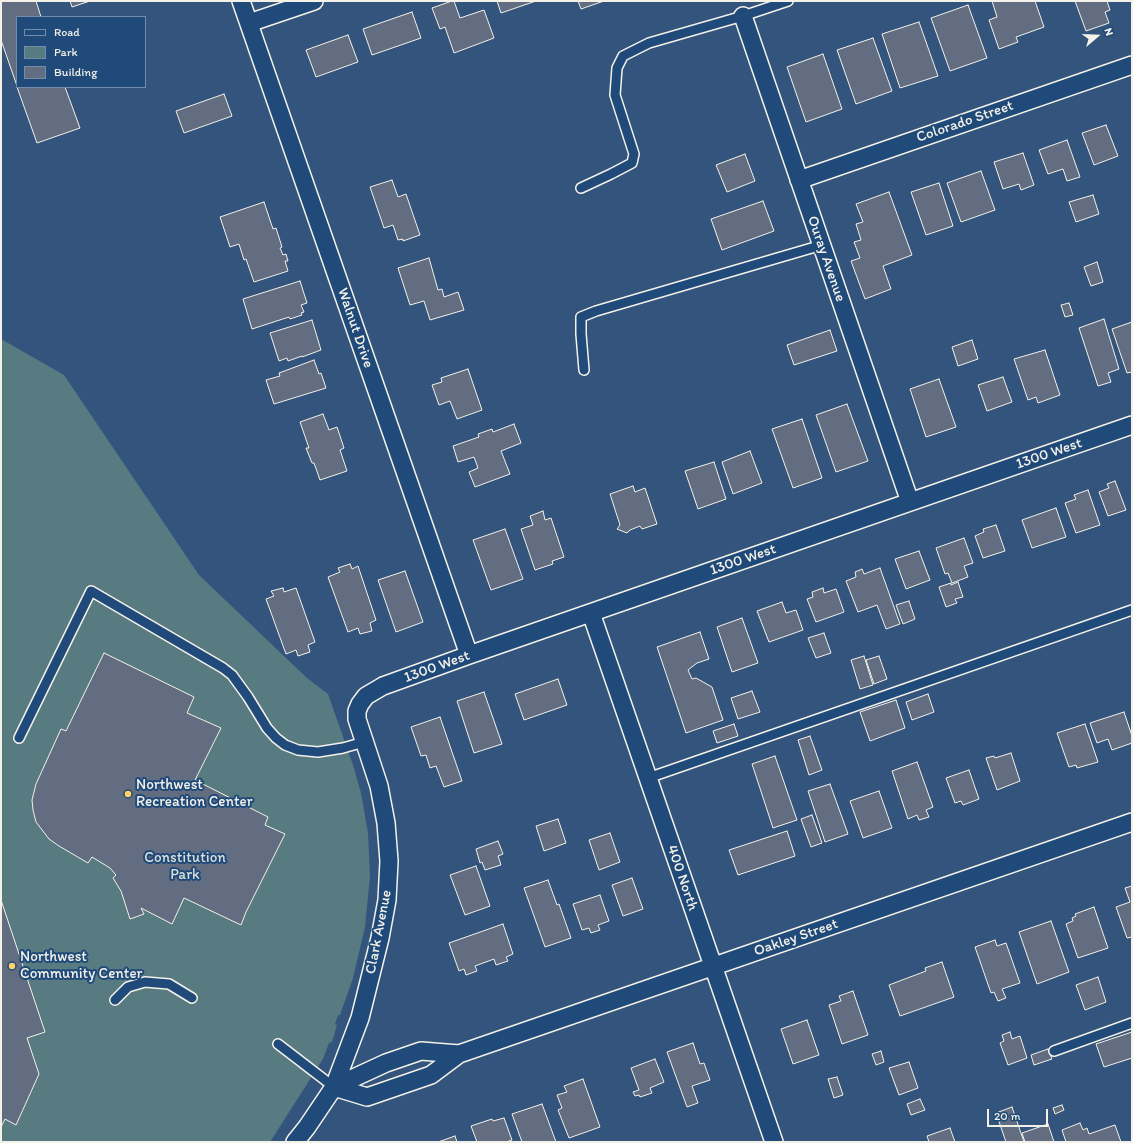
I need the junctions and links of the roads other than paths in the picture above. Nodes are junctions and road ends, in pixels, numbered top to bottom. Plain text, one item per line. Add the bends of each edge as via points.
1 (241, 1) edge
2 (314, 1) edge
3 (788, 1) edge
4 (743, 16) junction
5 (249, 23) junction
6 (1132, 65) edge
7 (799, 180) junction
8 (581, 188) dead end
9 (822, 246) junction
10 (584, 370) dead end
11 (1132, 425) edge
12 (910, 502) junction
13 (1132, 610) edge
14 (591, 613) junction
15 (469, 655) junction
16 (360, 704) joint
17 (20, 738) dead end
18 (364, 742) junction
19 (648, 778) junction
20 (1132, 822) edge
21 (713, 966) junction
22 (192, 998) dead end
23 (115, 1000) dead end
24 (1132, 1024) edge
25 (278, 1044) dead end
26 (1054, 1051) dead end
27 (459, 1054) junction
28 (334, 1086) junction
29 (295, 1142) edge
30 (774, 1142) edge

1 - 5 street, Walnut Drive
2 - 5 street
3 - 4 lane
4 - 7 street, Ouray Avenue
4 - 8 lane via 649,43 623,56 617,68 615,95 634,154 632,163
5 - 15 street, Walnut Drive
6 - 7 street, Colorado Street
7 - 9 street, Ouray Avenue
9 - 10 lane via 581,317
9 - 12 street, Ouray Avenue
11 - 12 street, 1300 West
12 - 14 street, 1300 West
13 - 19 lane
14 - 15 street, 1300 West
14 - 19 street, 400 North
15 - 16 street, 1300 West via 383,686 366,696
16 - 18 street, Clark Avenue via 357,719
17 - 18 lane via 91,591 232,675 267,728 285,745 298,750 318,752
18 - 28 street, Clark Avenue via 379,786 386,823 389,861 387,900 360,1018
19 - 21 street, 400 North
20 - 21 street, Oakley Street
21 - 27 street, Oakley Street
21 - 30 street, 400 North
22 - 23 lane via 168,984 145,982 128,987
24 - 26 lane
25 - 28 lane
27 - 28 street, Oakley Street via 421,1051
27 - 28 street, Oakley Street via 431,1074 366,1097
28 - 29 street

